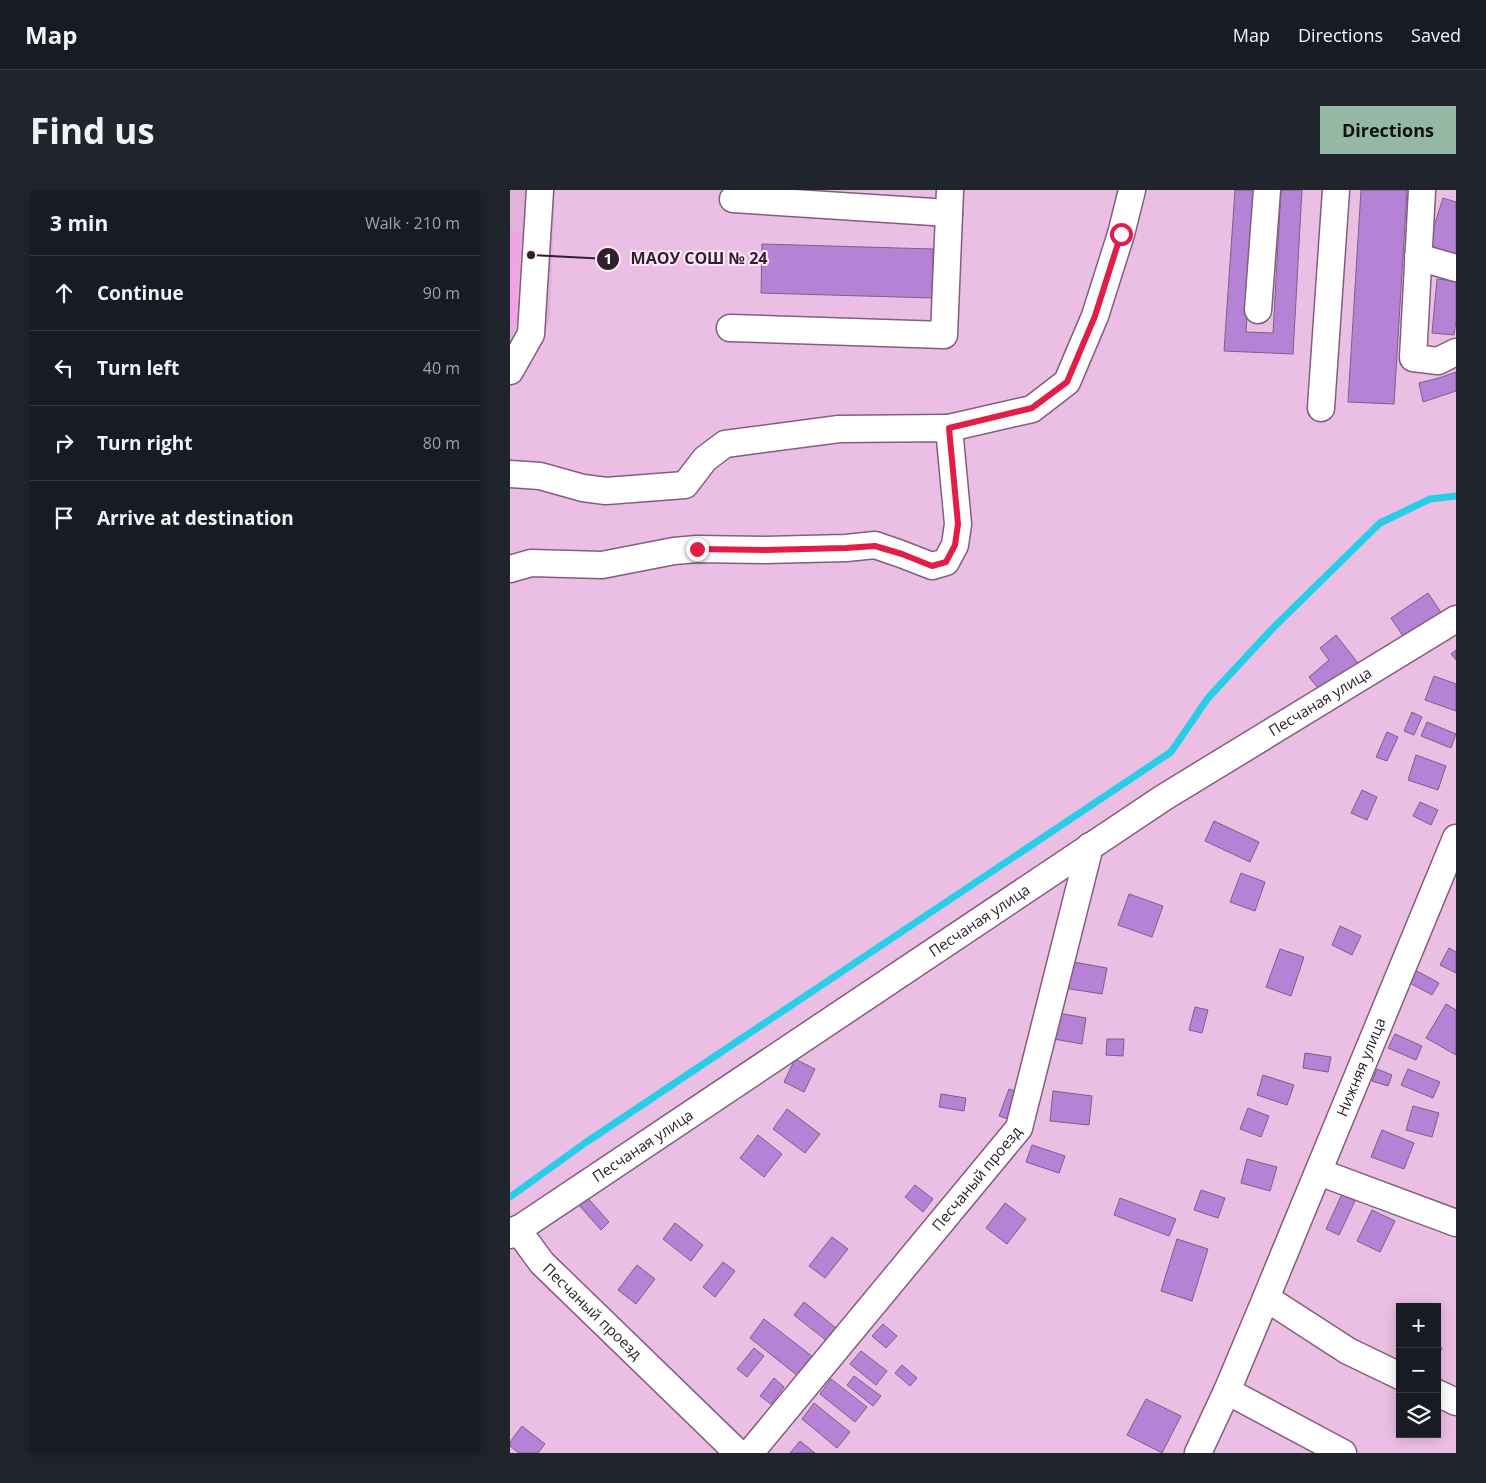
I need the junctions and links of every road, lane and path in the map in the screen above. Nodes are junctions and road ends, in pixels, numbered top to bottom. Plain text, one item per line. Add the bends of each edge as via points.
1 (540, 190) edge
2 (1132, 190) edge
3 (1267, 190) edge
4 (1336, 190) edge
5 (1422, 190) edge
6 (732, 199) dead end
7 (950, 201) edge
8 (1418, 256) junction
9 (1456, 268) edge
10 (1258, 310) dead end
11 (730, 328) dead end
12 (1456, 352) edge
13 (510, 370) edge
14 (1321, 408) dead end
15 (949, 428) junction
16 (510, 474) edge
17 (510, 569) edge
18 (1456, 620) edge
19 (1456, 838) edge
20 (1090, 846) junction
21 (1319, 1172) junction
22 (1456, 1223) edge
23 (514, 1232) edge
24 (1266, 1298) junction
25 (1396, 1374) edge
26 (1227, 1391) junction
27 (1441, 1395) edge
28 (1456, 1402) edge
29 (738, 1453) edge
30 (750, 1453) edge
31 (1198, 1453) edge
32 (1343, 1453) edge

1 - 13 street via 531,334
2 - 15 street via 1095,316 1067,382 1032,408
3 - 10 street
4 - 14 street
5 - 8 street
6 - 7 street
7 - 11 street via 944,335
8 - 9 street
8 - 12 street via 1413,358 1438,361
15 - 16 street via 839,429 725,444 705,459 685,485 606,491 540,476
15 - 17 street via 958,524 955,545 946,562 932,566 875,546 697,549 602,564 531,563
18 - 20 street, Песчаная улица via 1171,793
19 - 21 street, Нижняя улица
20 - 23 street, Песчаная улица
20 - 30 street, Песчаный проезд via 1019,1128
21 - 22 street
21 - 24 street, Нижняя улица
23 - 29 street, Песчаный проезд
24 - 25 street via 1348,1351
24 - 26 street, Нижняя улица
26 - 31 street, Нижняя улица
26 - 32 street
27 - 28 street

